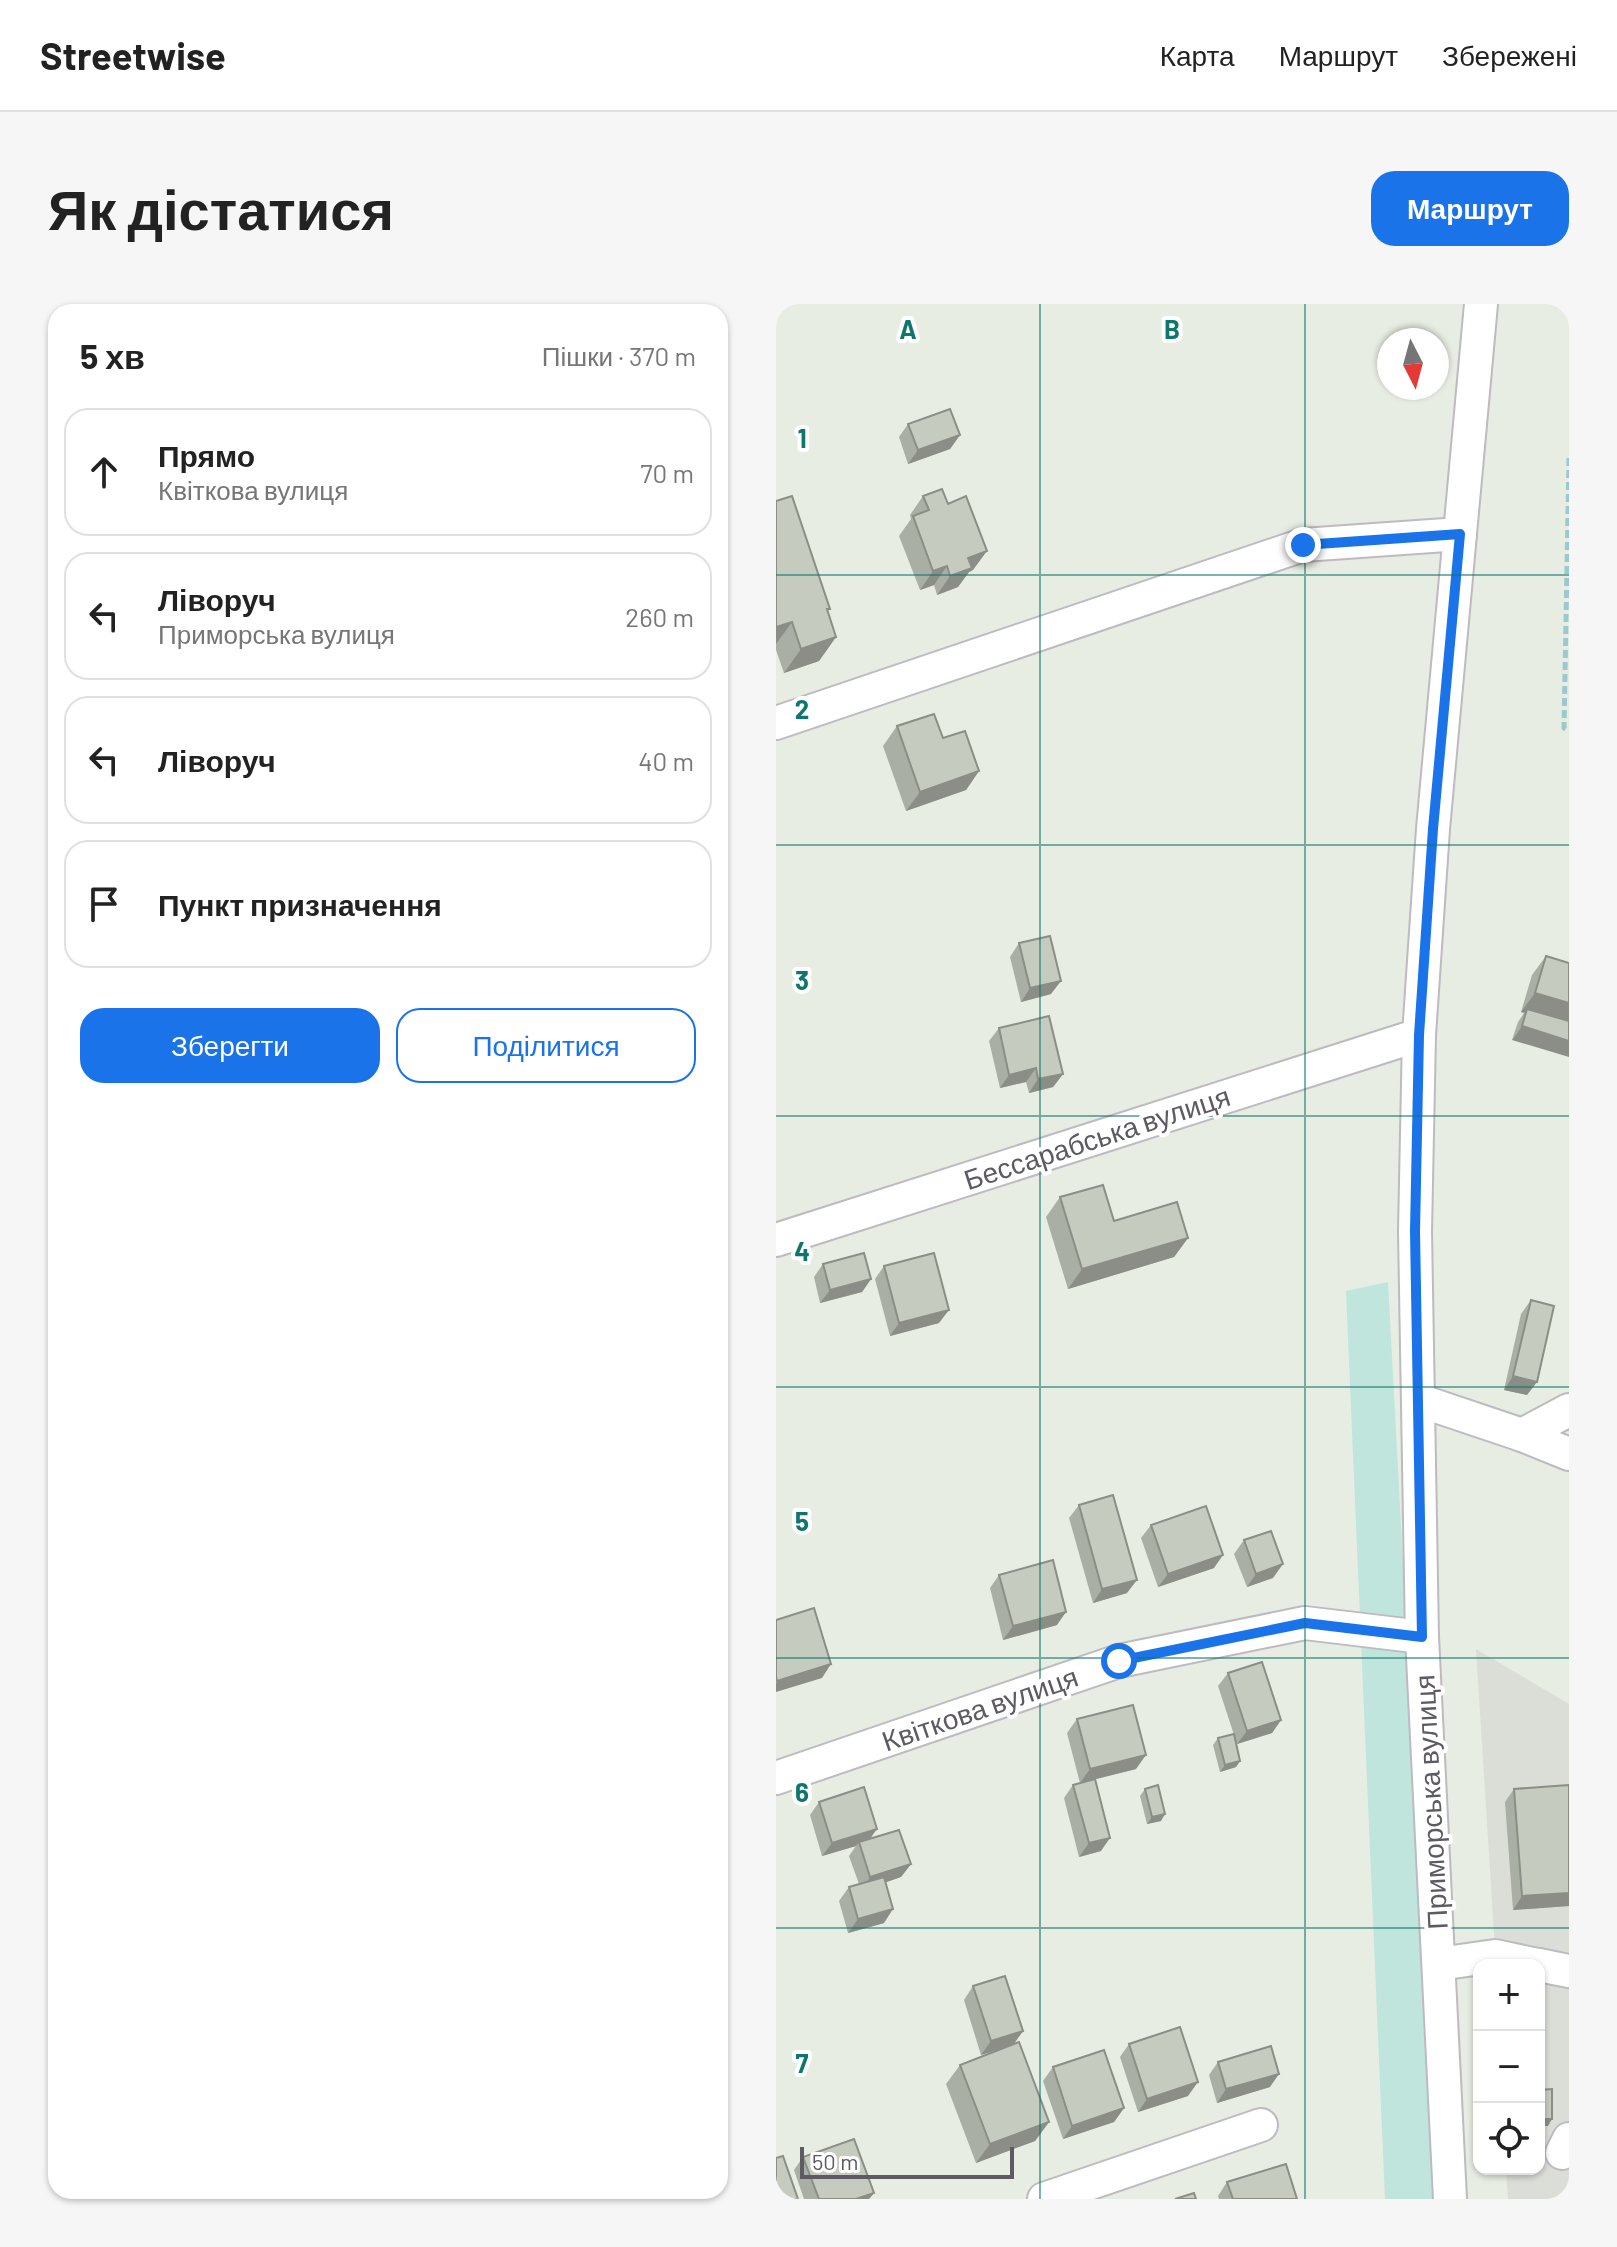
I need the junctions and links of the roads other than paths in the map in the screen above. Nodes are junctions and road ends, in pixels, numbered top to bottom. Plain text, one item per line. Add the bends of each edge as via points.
1 (1481, 304) edge
2 (1460, 534) junction
3 (776, 723) edge
4 (1419, 1035) junction
5 (776, 1240) edge
6 (1418, 1400) junction
7 (1569, 1410) edge
8 (1522, 1435) junction
9 (1569, 1454) edge
10 (1422, 1637) junction
11 (776, 1778) edge
12 (1473, 1959) edge
13 (1474, 1959) edge
14 (1509, 1959) edge
15 (1439, 1964) junction
16 (1545, 1966) edge
17 (1569, 1971) edge
18 (1261, 2125) dead end
19 (1044, 2199) edge
20 (1450, 2199) edge

1 - 2 street, Приморська вулиця
2 - 3 street via 1303,545
2 - 4 street, Приморська вулиця
4 - 5 street, Бессарабська вулиця
4 - 6 street, Приморська вулиця
6 - 8 street
6 - 10 street, Приморська вулиця
7 - 8 street
8 - 9 street
10 - 11 street, Квіткова вулиця via 1305,1623 1119,1661
10 - 15 street, Приморська вулиця
12 - 15 street
13 - 14 street
15 - 20 street, Приморська вулиця
16 - 17 street
18 - 19 street

